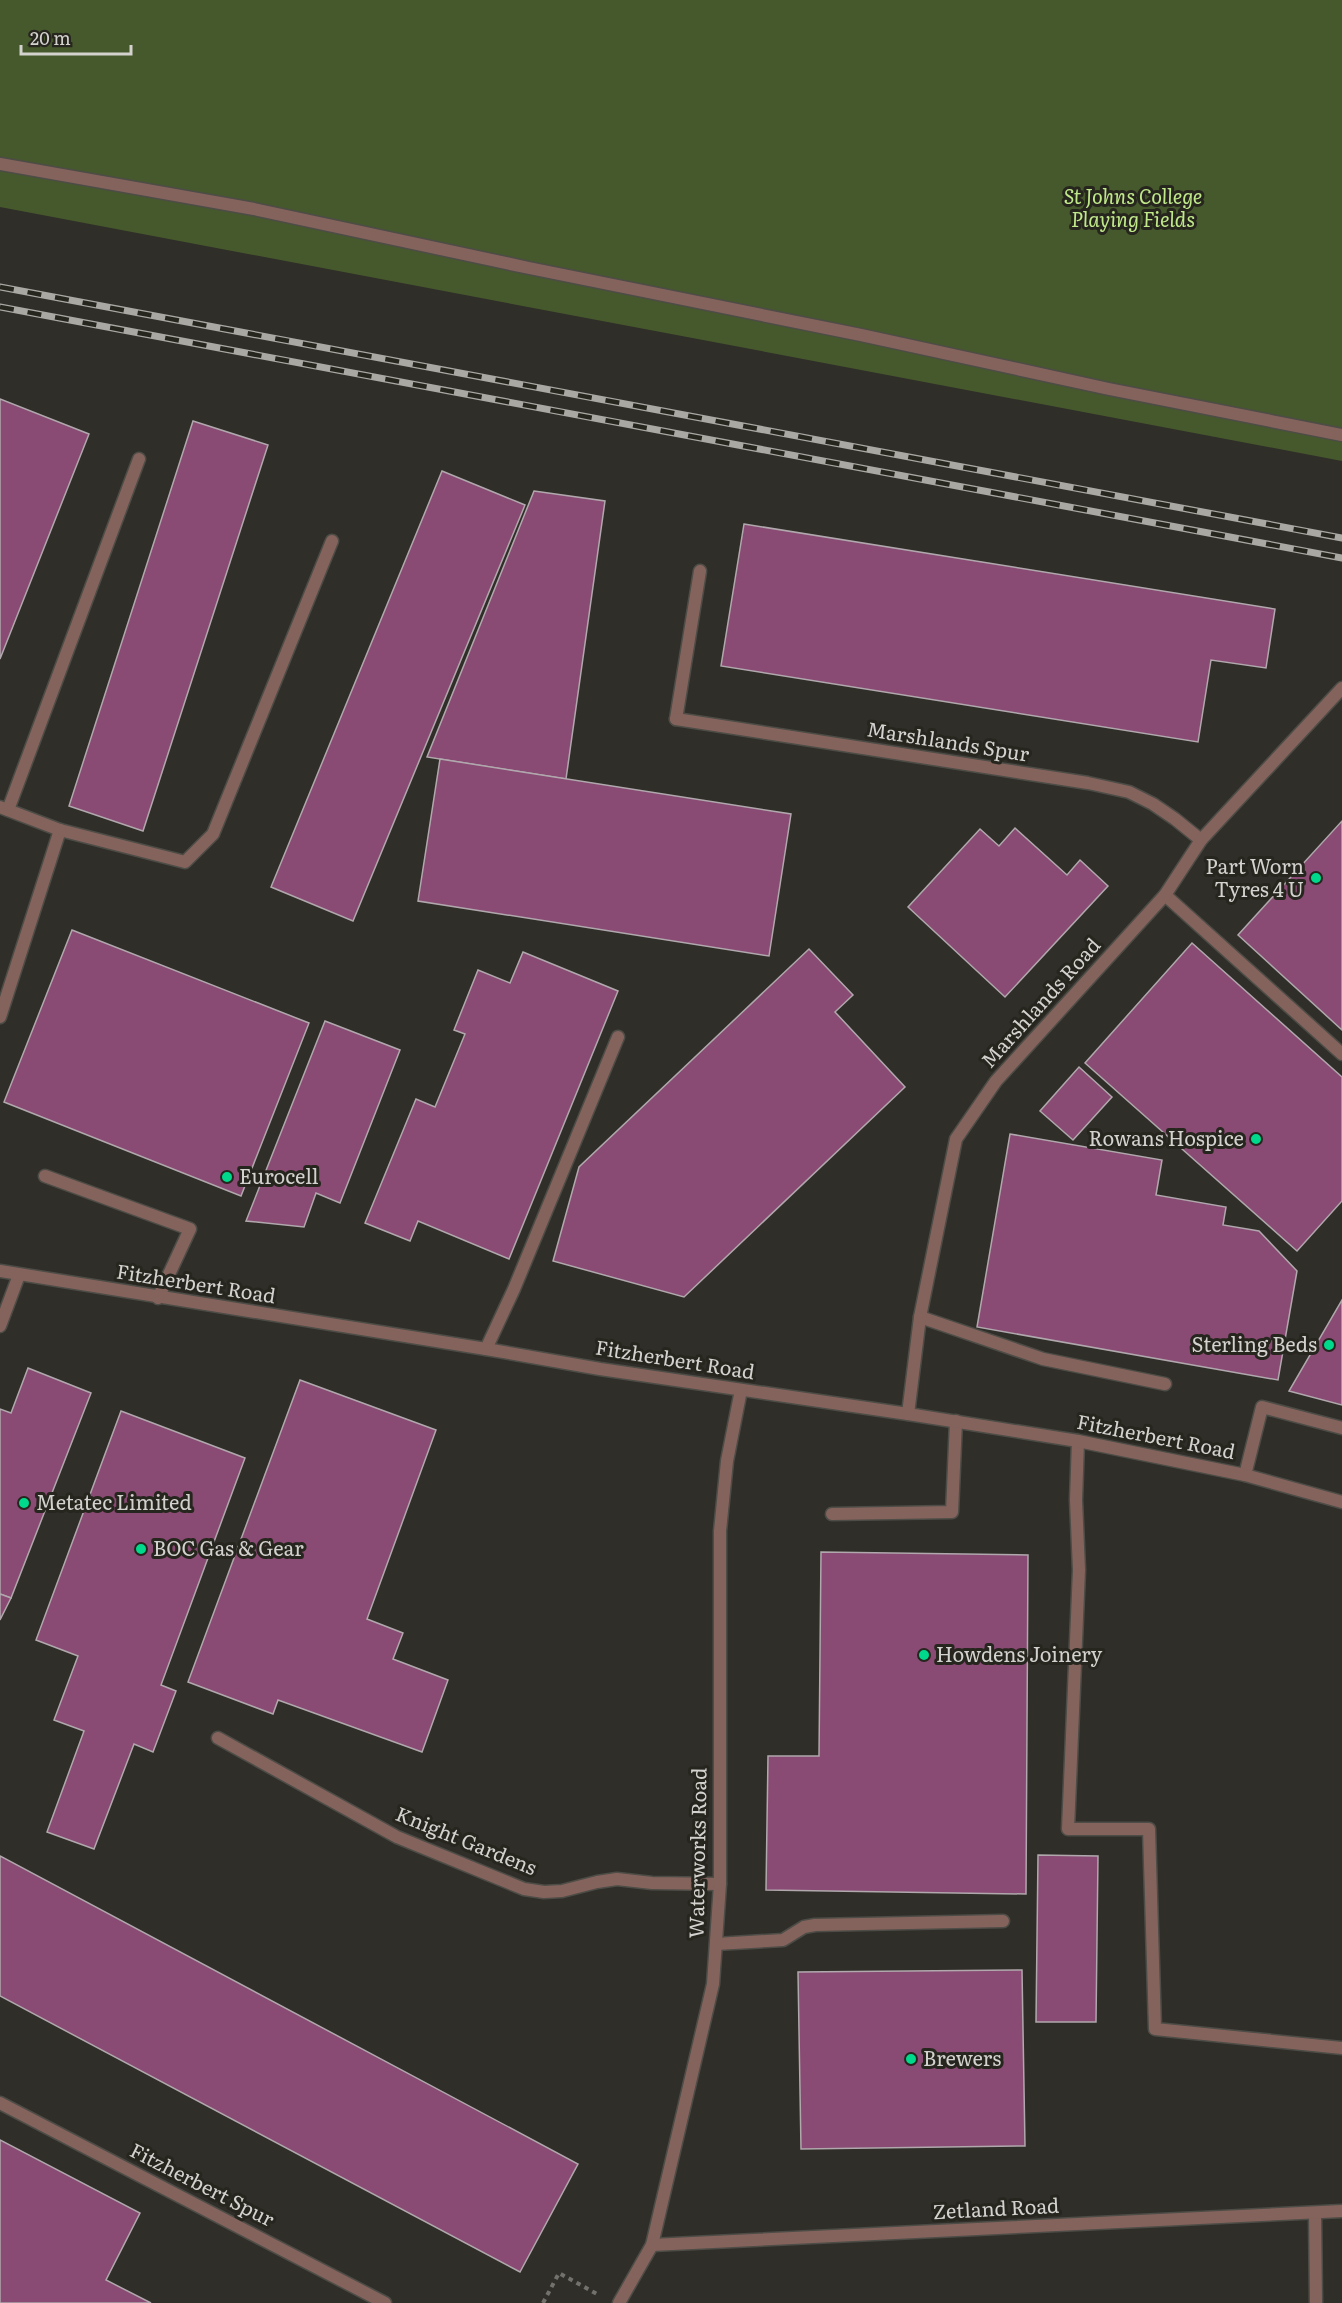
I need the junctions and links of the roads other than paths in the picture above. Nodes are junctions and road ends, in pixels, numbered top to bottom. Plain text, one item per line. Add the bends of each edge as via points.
1 (0, 164) edge
2 (1342, 435) edge
3 (139, 459) dead end
4 (332, 541) dead end
5 (700, 571) dead end
6 (1342, 688) edge
7 (4, 809) edge
8 (60, 830) junction
9 (1201, 840) junction
10 (1165, 895) junction
11 (0, 1017) edge
12 (618, 1037) dead end
13 (1342, 1054) edge
14 (45, 1176) dead end
15 (0, 1271) edge
16 (19, 1275) junction
17 (158, 1298) junction
18 (920, 1317) junction
19 (0, 1326) edge
20 (486, 1349) junction
21 (1165, 1384) dead end
22 (741, 1390) junction
23 (908, 1414) junction
24 (956, 1421) junction
25 (1342, 1428) edge
26 (1078, 1441) junction
27 (1245, 1475) junction
28 (1342, 1502) edge
29 (832, 1515) dead end
30 (218, 1738) dead end
31 (720, 1884) junction
32 (1003, 1922) dead end
33 (716, 1944) junction
34 (1342, 2048) edge
35 (0, 2103) edge
36 (1342, 2211) edge
37 (1315, 2213) junction
38 (652, 2245) junction
39 (385, 2303) edge
40 (619, 2303) edge
41 (1316, 2303) edge

1 - 2 street via 255,209
3 - 7 street
4 - 8 street via 213,834 185,862
5 - 9 street, Marshlands Spur via 676,719 1129,792 1153,804
6 - 9 street, Marshlands Road
7 - 8 street
8 - 11 street
9 - 10 street, Marshlands Road
10 - 13 street
10 - 18 street, Marshlands Road via 996,1081 956,1139
12 - 20 street
14 - 17 street via 190,1229
15 - 16 street, Fitzherbert Road
16 - 17 street, Fitzherbert Road
16 - 19 street
17 - 20 street, Fitzherbert Road
18 - 21 street via 1043,1359
18 - 23 street, Marshlands Road
20 - 22 street, Fitzherbert Road
22 - 23 street, Fitzherbert Road
22 - 31 street, Waterworks Road via 727,1461 720,1531
23 - 24 street, Fitzherbert Road
24 - 26 street, Fitzherbert Road
24 - 29 street via 952,1512
25 - 27 street via 1262,1407
26 - 27 street, Fitzherbert Road
26 - 34 street via 1079,1570 1068,1829 1149,1829 1155,2030
27 - 28 street, Fitzherbert Road
30 - 31 street, Knight Gardens via 397,1837 524,1889 562,1891 617,1880
31 - 33 street, Waterworks Road
32 - 33 street via 815,1925 783,1940
33 - 38 street, Waterworks Road via 713,1984
35 - 39 street, Fitzherbert Spur
36 - 37 street, Zetland Road
37 - 38 street, Zetland Road
37 - 41 street
38 - 40 street, Waterworks Road

